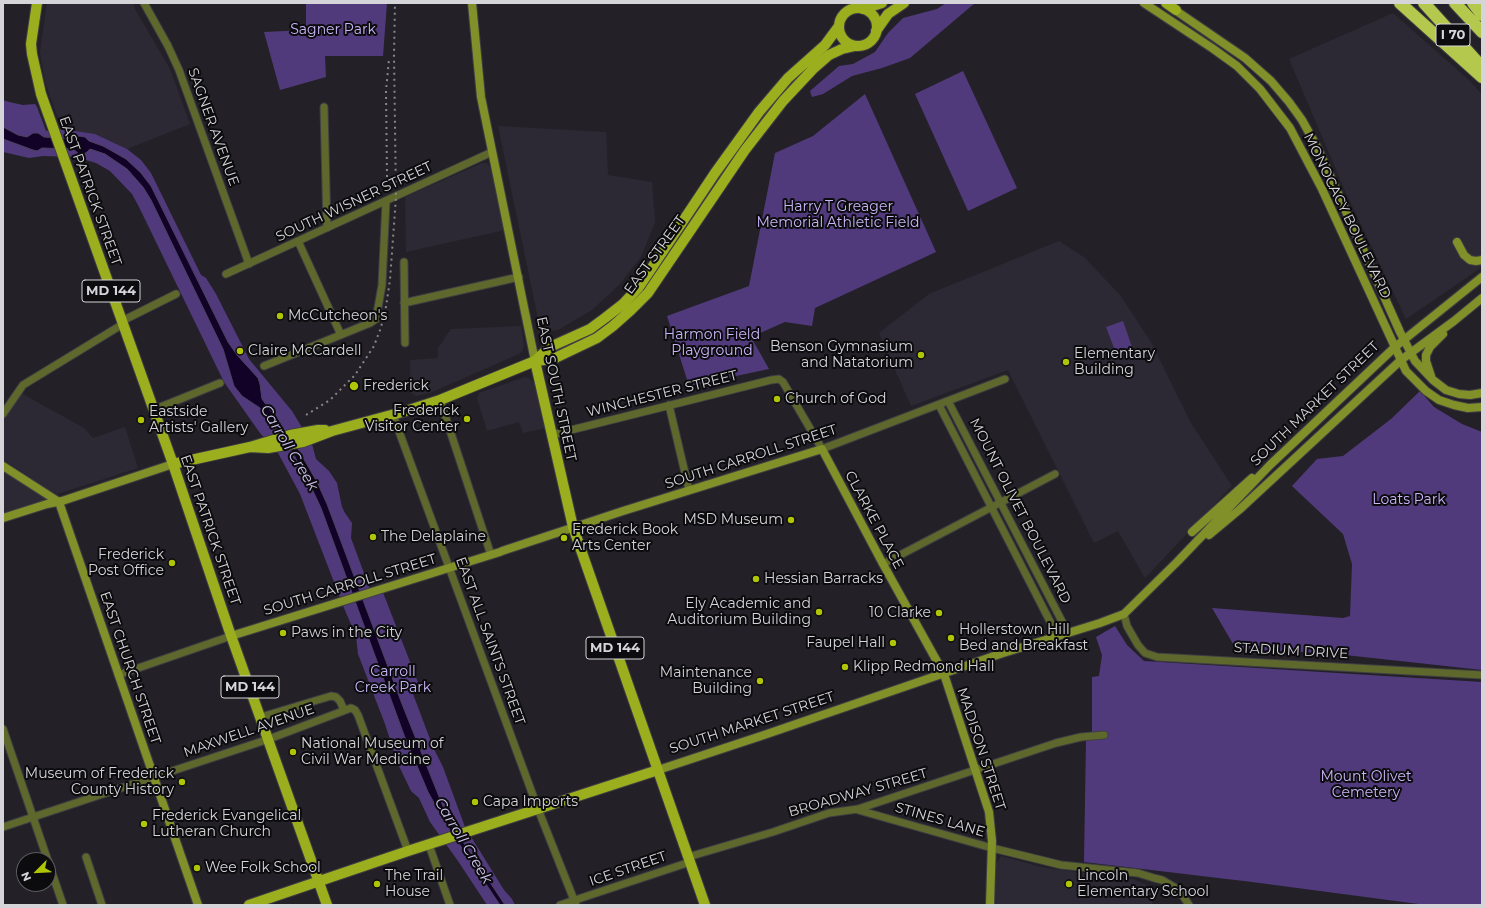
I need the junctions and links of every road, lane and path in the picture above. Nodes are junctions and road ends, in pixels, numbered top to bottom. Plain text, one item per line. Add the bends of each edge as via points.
1 (36, 3) edge
2 (144, 3) edge
3 (472, 3) edge
4 (882, 3) edge
5 (904, 3) edge
6 (1144, 3) edge
7 (1165, 3) edge
8 (1400, 3) edge
9 (1424, 3) edge
10 (1455, 3) edge
11 (1473, 3) edge
12 (863, 9) junction
13 (1176, 10) joint
14 (1482, 16) edge
15 (839, 26) junction
16 (876, 31) junction
17 (1482, 32) edge
18 (855, 46) junction
19 (1482, 67) edge
20 (1482, 76) edge
21 (324, 107) dead end
22 (492, 152) junction
23 (1322, 189) junction
24 (386, 201) junction
25 (1346, 209) junction
26 (327, 228) junction
27 (298, 241) junction
28 (1457, 242) dead end
29 (1482, 260) edge
30 (404, 262) dead end
31 (249, 264) junction
32 (226, 274) dead end
33 (519, 277) junction
34 (1482, 277) edge
35 (176, 294) dead end
36 (1482, 298) edge
37 (404, 303) junction
38 (1454, 321) junction
39 (122, 323) junction
40 (341, 335) junction
41 (1404, 339) junction
42 (405, 343) dead end
43 (1395, 347) junction
44 (1411, 353) junction
45 (1400, 360) junction
46 (535, 361) junction
47 (264, 366) dead end
48 (779, 379) joint
49 (1005, 379) dead end
50 (1433, 380) junction
51 (220, 383) dead end
52 (1482, 393) edge
53 (440, 400) junction
54 (948, 401) junction
55 (670, 405) junction
56 (939, 405) junction
57 (1482, 407) edge
58 (153, 410) junction
59 (3, 414) edge
60 (393, 415) junction
61 (551, 434) junction
62 (822, 449) junction
63 (173, 464) junction
64 (1270, 465) junction
65 (3, 466) edge
66 (1055, 474) dead end
67 (689, 490) junction
68 (59, 502) junction
69 (1000, 503) junction
70 (992, 508) junction
71 (3, 518) edge
72 (573, 527) junction
73 (1192, 532) dead end
74 (491, 555) junction
75 (1177, 562) junction
76 (883, 564) junction
77 (449, 568) junction
78 (1124, 614) junction
79 (1068, 633) junction
80 (231, 636) junction
81 (1058, 636) junction
82 (944, 674) junction
83 (118, 675) junction
84 (1482, 675) edge
85 (344, 710) junction
86 (261, 717) junction
87 (3, 729) edge
88 (1104, 735) dead end
89 (269, 739) junction
90 (658, 770) junction
91 (976, 771) junction
92 (154, 777) junction
93 (538, 809) junction
94 (858, 810) junction
95 (34, 817) junction
96 (3, 827) edge
97 (429, 845) junction
98 (992, 848) junction
99 (408, 851) junction
100 (86, 857) dead end
101 (689, 859) junction
102 (319, 882) junction
103 (575, 903) edge
104 (64, 905) edge
105 (102, 905) edge
106 (198, 905) edge
107 (249, 905) edge
108 (327, 905) edge
109 (450, 905) edge
110 (560, 905) edge
111 (705, 905) edge
112 (990, 905) edge
113 (1189, 905) edge

1 - 39 main road, EAST PATRICK STREET / MD 144 via 32,54 40,94
2 - 31 street, SAGNER AVENUE via 179,70
3 - 22 main road, EAST SOUTH STREET / MD 144 via 479,80
4 - 12 main road
5 - 16 main road via 888,14
6 - 23 main road, MONOCACY BOULEVARD via 1237,66 1260,89 1290,128
7 - 13 main road
8 - 20 highway
9 - 19 highway, I 70
10 - 17 highway, I 70
11 - 14 highway
12 - 15 main road via 849,10 843,15
12 - 16 main road via 873,16
13 - 25 main road, MONOCACY BOULEVARD via 1245,58 1271,81 1302,120
15 - 18 main road via 844,40
15 - 46 main road, EAST STREET via 825,45 788,78 759,112 639,287 605,318 550,347
16 - 18 main road via 874,38 865,45
18 - 46 main road, EAST STREET via 829,55 783,101 745,150 660,277 631,310 608,330 578,348 553,359
21 - 26 street
22 - 24 street, SOUTH WISNER STREET
22 - 33 main road, EAST SOUTH STREET / MD 144
23 - 25 main road via 1336,206
23 - 43 main road, MONOCACY BOULEVARD
24 - 26 street, SOUTH WISNER STREET
24 - 40 street via 382,285 376,319
25 - 41 main road, MONOCACY BOULEVARD
26 - 27 street, SOUTH WISNER STREET
27 - 31 street, SOUTH WISNER STREET
27 - 40 street
28 - 29 main road via 1470,260
30 - 37 street
31 - 32 street, SOUTH WISNER STREET
33 - 37 street
33 - 46 main road, EAST SOUTH STREET / MD 144
34 - 41 main road, SOUTH MARKET STREET
35 - 39 street
36 - 38 main road, SOUTH MARKET STREET
37 - 42 street
38 - 44 main road, SOUTH MARKET STREET
38 - 50 main road via 1426,355
39 - 58 main road, EAST PATRICK STREET / MD 144
39 - 59 street via 23,385
40 - 47 street
41 - 43 main road, SOUTH MARKET STREET
41 - 44 main road, MONOCACY BOULEVARD
43 - 45 main road, MONOCACY BOULEVARD
43 - 64 main road, SOUTH MARKET STREET
44 - 45 main road, SOUTH MARKET STREET
44 - 50 main road, MONOCACY BOULEVARD
45 - 57 main road, MONOCACY BOULEVARD via 1413,379 1440,400 1468,408
45 - 75 main road, SOUTH MARKET STREET via 1239,510
46 - 53 main road
46 - 61 main road, EAST SOUTH STREET / MD 144
48 - 55 street, WINCHESTER STREET
48 - 62 street, CLARKE PLACE
49 - 54 street, SOUTH CARROLL STREET
50 - 52 main road, MONOCACY BOULEVARD via 1446,390 1459,394
51 - 58 street
53 - 60 main road
53 - 74 street
54 - 56 street, SOUTH CARROLL STREET
54 - 69 street, MOUNT OLIVET BOULEVARD
55 - 61 street, WINCHESTER STREET
55 - 67 street
56 - 62 street, SOUTH CARROLL STREET
56 - 70 street, MOUNT OLIVET BOULEVARD
58 - 63 main road, EAST PATRICK STREET / MD 144
60 - 63 main road via 332,431 318,430 268,448 250,447
60 - 77 street, EAST ALL SAINTS STREET
61 - 72 main road, EAST SOUTH STREET / MD 144
62 - 67 main road, SOUTH CARROLL STREET
62 - 76 main road, CLARKE PLACE
63 - 68 main road
63 - 80 main road, EAST PATRICK STREET / MD 144
64 - 73 main road via 1246,482
64 - 75 main road, SOUTH MARKET STREET
65 - 68 main road
66 - 69 street
67 - 72 main road, SOUTH CARROLL STREET
68 - 71 main road
68 - 83 main road, EAST CHURCH STREET
69 - 70 street
69 - 79 street, MOUNT OLIVET BOULEVARD
70 - 76 street
70 - 81 street, MOUNT OLIVET BOULEVARD
72 - 74 main road, SOUTH CARROLL STREET
72 - 90 main road, EAST SOUTH STREET / MD 144
74 - 77 main road, SOUTH CARROLL STREET
75 - 78 main road, SOUTH MARKET STREET
76 - 82 main road, CLARKE PLACE
77 - 80 main road, SOUTH CARROLL STREET
77 - 93 street, EAST ALL SAINTS STREET
78 - 79 main road, SOUTH MARKET STREET
78 - 84 street, STADIUM DRIVE via 1127,626 1138,645 1145,653 1157,658
79 - 81 main road, SOUTH MARKET STREET
80 - 83 street
80 - 86 main road, EAST PATRICK STREET / MD 144
81 - 82 main road, SOUTH MARKET STREET
82 - 90 main road, SOUTH MARKET STREET
82 - 91 main road, MADISON STREET
83 - 92 main road, EAST CHURCH STREET
85 - 86 street via 340,701 331,696
85 - 89 street, MAXWELL AVENUE
85 - 99 street via 351,708 358,715
86 - 89 main road, EAST PATRICK STREET / MD 144
87 - 95 street
88 - 91 street, BROADWAY STREET via 1056,743
89 - 92 street, MAXWELL AVENUE
89 - 102 main road, EAST PATRICK STREET / MD 144
90 - 93 main road, SOUTH MARKET STREET
90 - 101 main road, MD 144
91 - 94 street, BROADWAY STREET
91 - 98 main road, MADISON STREET via 989,812
92 - 95 street, MAXWELL AVENUE
92 - 106 main road, EAST CHURCH STREET
93 - 97 main road, SOUTH MARKET STREET
93 - 103 street, EAST ALL SAINTS STREET
94 - 98 street, STINES LANE
94 - 101 street, BROADWAY STREET via 829,813
95 - 96 street, MAXWELL AVENUE
95 - 104 street
97 - 99 main road, SOUTH MARKET STREET
97 - 109 street
98 - 112 main road, MADISON STREET
98 - 113 street, STINES LANE via 1062,865 1138,874 1162,880 1174,887
99 - 102 main road, SOUTH MARKET STREET
100 - 105 street
101 - 103 street, ICE STREET
101 - 111 main road, MD 144
102 - 107 main road, SOUTH MARKET STREET
102 - 108 main road, MD 144
103 - 110 street, ICE STREET

